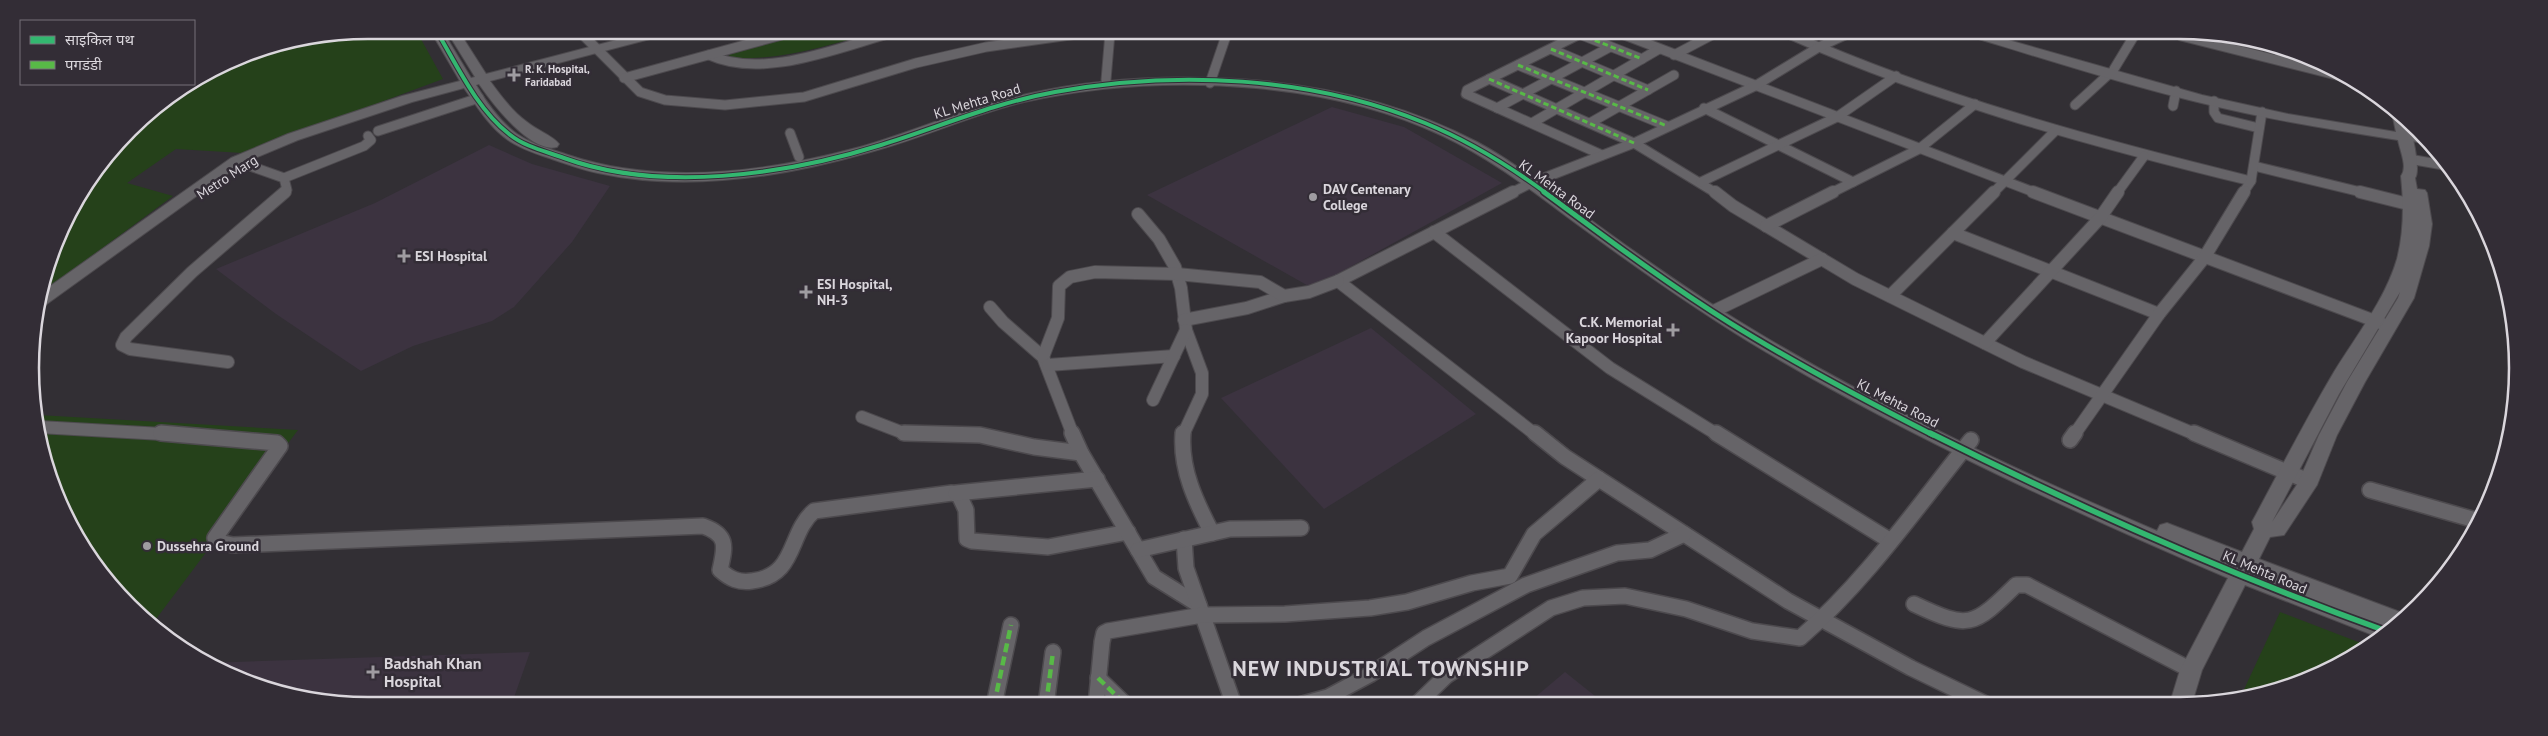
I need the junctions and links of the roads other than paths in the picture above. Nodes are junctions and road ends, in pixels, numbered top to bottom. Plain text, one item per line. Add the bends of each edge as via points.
1 (443, 39) edge
2 (456, 39) edge
3 (586, 39) edge
4 (636, 39) edge
5 (770, 39) edge
6 (867, 39) edge
7 (1042, 39) edge
8 (1109, 39) edge
9 (1225, 39) edge
10 (1570, 39) edge
11 (1592, 39) edge
12 (1634, 39) edge
13 (1704, 39) edge
14 (1800, 39) edge
15 (1836, 39) edge
16 (1994, 39) edge
17 (2011, 39) edge
18 (2132, 39) edge
19 (2206, 40) edge
20 (1610, 46) junction
21 (1819, 47) junction
22 (1551, 49) junction
23 (1659, 49) junction
24 (595, 50) junction
25 (709, 55) junction
26 (1674, 55) junction
27 (2283, 55) edge
28 (1642, 59) junction
29 (1583, 62) junction
30 (1518, 64) junction
31 (2294, 64) junction
32 (2112, 71) junction
33 (2322, 71) edge
34 (1615, 75) junction
35 (1674, 75) dead end
36 (1896, 76) junction
37 (624, 78) junction
38 (1211, 79) junction
39 (1489, 79) junction
40 (1553, 79) junction
41 (476, 80) junction
42 (1106, 80) junction
43 (1755, 86) junction
44 (1648, 90) junction
45 (2176, 91) junction
46 (1585, 92) junction
47 (1524, 95) junction
48 (480, 98) junction
49 (2214, 101) junction
50 (1975, 104) junction
51 (2075, 105) dead end
52 (1619, 106) junction
53 (2173, 106) dead end
54 (1497, 108) junction
55 (1704, 108) junction
56 (1557, 109) junction
57 (2262, 112) junction
58 (1837, 117) junction
59 (1532, 123) junction
60 (1590, 123) junction
61 (1667, 126) junction
62 (2403, 126) edge
63 (2259, 128) junction
64 (2353, 128) junction
65 (2056, 130) junction
66 (378, 131) dead end
67 (790, 133) dead end
68 (368, 136) dead end
69 (2404, 136) junction
70 (2415, 137) edge
71 (1634, 142) junction
72 (1777, 144) junction
73 (1919, 149) junction
74 (1602, 155) junction
75 (2144, 156) junction
76 (799, 157) junction
77 (240, 162) junction
78 (2254, 166) junction
79 (2410, 166) junction
80 (2439, 166) edge
81 (284, 178) junction
82 (1536, 181) junction
83 (2251, 181) junction
84 (1701, 182) junction
85 (1853, 182) junction
86 (2004, 182) junction
87 (2414, 201) junction
88 (1138, 214) dead end
89 (2100, 218) junction
90 (1766, 226) junction
91 (1434, 232) junction
92 (1953, 233) junction
93 (2204, 258) junction
94 (1822, 259) junction
95 (2050, 272) junction
96 (1177, 274) junction
97 (1338, 281) junction
98 (1284, 296) junction
99 (1890, 296) junction
100 (47, 297) edge
101 (990, 306) dead end
102 (44, 309) edge
103 (1720, 309) junction
104 (2159, 314) junction
105 (2383, 324) junction
106 (1185, 325) junction
107 (1985, 343) junction
108 (1174, 356) junction
109 (1046, 361) junction
110 (228, 362) dead end
111 (2103, 396) junction
112 (1153, 400) dead end
113 (862, 417) dead end
114 (44, 427) edge
115 (2070, 440) dead end
116 (1968, 445) junction
117 (1081, 452) junction
118 (2288, 473) junction
119 (1096, 479) junction
120 (1599, 479) junction
121 (2308, 482) junction
122 (2370, 490) dead end
123 (956, 493) junction
124 (2472, 519) edge
125 (1301, 528) dead end
126 (2264, 529) junction
127 (1128, 532) junction
128 (1212, 533) junction
129 (1684, 534) junction
130 (1184, 539) junction
131 (1889, 540) junction
132 (1138, 550) junction
133 (2244, 569) junction
134 (1914, 604) dead end
135 (1200, 610) junction
136 (2394, 619) edge
137 (1822, 620) junction
138 (1012, 626) dead end
139 (2380, 629) edge
140 (1053, 652) dead end
141 (2191, 670) junction
142 (1098, 678) junction
143 (996, 697) edge
144 (1047, 697) edge
145 (1097, 697) edge
146 (1118, 697) edge
147 (1231, 697) edge
148 (1328, 697) edge
149 (1424, 697) edge
150 (1971, 697) edge
151 (2183, 697) edge

1 - 41 street, KL Mehta Road
2 - 41 street, KL Mehta Road
3 - 24 street
4 - 24 street, Metro Marg
5 - 25 street
6 - 25 street via 765,65 729,65
7 - 37 street via 986,47 910,64 823,93 763,103 725,105 665,100 640,92
8 - 42 street
9 - 38 street
10 - 22 street
11 - 20 street
12 - 23 street
13 - 26 street
14 - 21 street
15 - 21 street
16 - 32 street
17 - 32 street
18 - 32 street
19 - 31 street
20 - 28 street
20 - 29 street
21 - 36 street
21 - 43 street
22 - 29 street
22 - 30 street
23 - 26 street
23 - 28 street
24 - 37 street
24 - 41 street, Metro Marg
25 - 37 street
26 - 43 street
27 - 31 street
28 - 34 street
29 - 34 street
29 - 40 street
30 - 39 street
30 - 40 street
31 - 33 street
32 - 45 street
32 - 51 street
32 - 64 street
34 - 44 street
34 - 46 street
35 - 44 street
36 - 50 street
36 - 58 street
38 - 42 street, KL Mehta Road via 1172,75
38 - 48 street, KL Mehta Road via 1101,86 1030,96 865,149 809,163 764,171 664,176 598,169 516,140 497,125
38 - 82 street, KL Mehta Road via 1335,95 1383,107 1473,145
39 - 47 street
39 - 54 street via 1467,90 1466,94
40 - 46 street
40 - 47 street
41 - 48 street, KL Mehta Road
41 - 76 street, KL Mehta Road via 519,126 549,143 593,159 640,167 685,169
41 - 77 street, Metro Marg via 327,129
42 - 76 street, KL Mehta Road via 1050,86 981,102 863,141
43 - 55 street
43 - 58 street
44 - 52 street
45 - 49 street
45 - 53 street
46 - 52 street
46 - 56 street
47 - 54 street
47 - 56 street
48 - 66 street
49 - 57 street
49 - 63 street via 2214,112 2218,118
50 - 65 street
50 - 73 street
52 - 60 street
52 - 61 street
54 - 59 street
55 - 61 street
55 - 72 street
56 - 59 street
56 - 60 street
57 - 63 street
57 - 64 street
58 - 72 street
58 - 73 street
59 - 74 street
60 - 71 street
61 - 71 street
62 - 69 street
63 - 78 street
64 - 69 street
65 - 75 street
65 - 86 street
67 - 76 street
68 - 81 street via 371,140 364,146
69 - 70 street
69 - 79 street
71 - 74 street
71 - 84 street
72 - 84 street
72 - 85 street
73 - 85 street
73 - 86 street
74 - 82 street
75 - 83 street
75 - 89 street
77 - 81 street
77 - 100 street, Metro Marg
77 - 102 street, Metro Marg
78 - 83 street
78 - 87 street
79 - 80 street
79 - 87 street via 2419,180
81 - 110 street via 288,186 285,192 192,272 123,341 123,346 130,349
82 - 91 street
82 - 103 street, KL Mehta Road via 1596,231
83 - 93 street
84 - 90 street
85 - 90 street
86 - 89 street
86 - 92 street
87 - 105 street via 2424,224 2421,246 2406,298
88 - 96 street via 1162,243
89 - 93 street
89 - 95 street
90 - 94 street
91 - 97 street
91 - 131 street via 1610,368
92 - 95 street
92 - 99 street
93 - 104 street
93 - 105 street
94 - 99 street
94 - 103 street
95 - 104 street
95 - 107 street
96 - 98 street via 1260,282
96 - 106 street
96 - 109 street via 1095,272 1077,274 1062,282 1057,293 1056,326
97 - 98 street via 1309,292
97 - 120 street
98 - 106 street
99 - 107 street
101 - 109 street
103 - 116 street, KL Mehta Road via 1770,347 1862,399
104 - 111 street
105 - 118 street via 2354,353
105 - 121 street
106 - 108 street
106 - 128 street via 1202,375 1203,390 1183,432 1183,455 1196,503
107 - 111 street
108 - 109 street
108 - 112 street
109 - 117 street
111 - 115 street
111 - 118 street
113 - 117 street via 906,434 980,435 1034,447
114 - 123 street via 277,443 279,450 215,538 226,544 276,545 703,526 721,534 726,544 720,570 726,578 737,583 751,582 777,571 788,559 807,516 814,511
116 - 131 street
116 - 133 street, KL Mehta Road via 2078,505
117 - 119 street
118 - 121 street
118 - 126 street via 2262,522
119 - 123 street
119 - 127 street
120 - 129 street
120 - 135 street via 1534,534 1510,576 1472,583 1408,602 1370,608 1285,614
121 - 126 street via 2278,530
122 - 124 street
123 - 127 street via 965,504 967,538 972,541 1048,547
125 - 128 street via 1230,529
126 - 133 street
127 - 132 street
128 - 130 street
129 - 137 street
129 - 148 street via 1650,550 1617,553 1526,586 1426,638 1372,674
130 - 132 street
130 - 135 street via 1186,568
131 - 137 street
132 - 135 street via 1154,577
133 - 136 street, KL Mehta Road
133 - 139 street, KL Mehta Road via 2318,608
133 - 141 street
134 - 141 street via 1952,622 1970,623 1985,615 2016,585 2027,585
135 - 142 street via 1108,630 1103,637
135 - 147 street
137 - 149 street via 1800,638 1752,630 1625,596 1582,598 1551,608 1446,676
137 - 150 street
138 - 143 street
140 - 144 street
141 - 151 street
142 - 145 street
142 - 146 street

